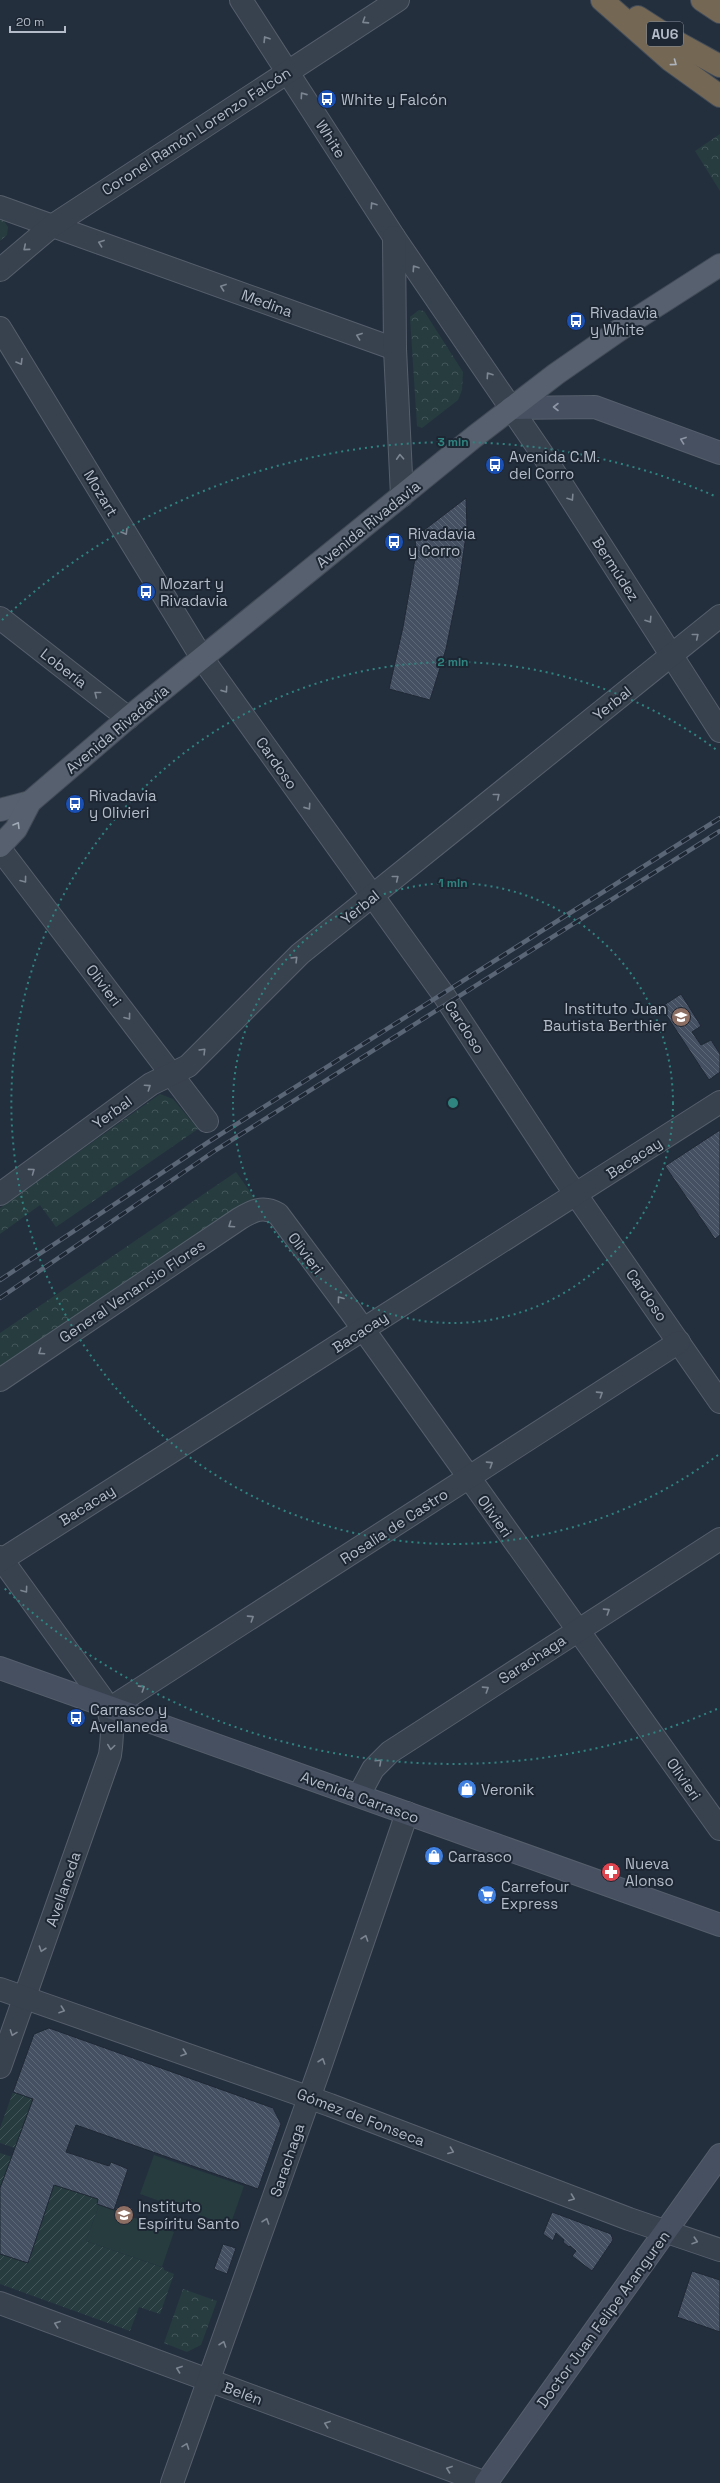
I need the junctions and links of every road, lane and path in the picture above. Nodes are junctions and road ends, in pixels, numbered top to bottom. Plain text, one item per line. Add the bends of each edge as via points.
1 (241, 0) edge
2 (398, 0) edge
3 (602, 0) edge
4 (611, 0) edge
5 (702, 0) edge
6 (720, 12) edge
7 (720, 66) edge
8 (287, 72) junction
9 (720, 96) edge
10 (0, 207) edge
11 (52, 226) junction
12 (394, 238) junction
13 (720, 265) edge
14 (0, 270) edge
15 (0, 328) edge
16 (396, 349) junction
17 (511, 408) junction
18 (720, 453) edge
19 (402, 496) junction
20 (720, 616) edge
21 (0, 618) edge
22 (671, 656) junction
23 (202, 658) junction
24 (128, 718) junction
25 (720, 731) edge
26 (30, 802) junction
27 (0, 810) edge
28 (0, 846) edge
29 (0, 849) edge
30 (372, 897) junction
31 (172, 1074) junction
32 (720, 1102) edge
33 (207, 1121) dead end
34 (0, 1194) edge
35 (576, 1195) junction
36 (265, 1210) joint
37 (363, 1330) junction
38 (680, 1342) junction
39 (0, 1380) edge
40 (720, 1402) edge
41 (468, 1478) junction
42 (720, 1539) edge
43 (1, 1559) edge
44 (578, 1630) junction
45 (0, 1668) edge
46 (109, 1709) junction
47 (359, 1795) junction
48 (407, 1813) junction
49 (720, 1829) edge
50 (720, 1925) edge
51 (0, 1989) edge
52 (25, 1998) junction
53 (0, 2067) edge
54 (309, 2098) junction
55 (720, 2154) edge
56 (666, 2232) junction
57 (720, 2250) edge
58 (0, 2303) edge
59 (210, 2381) junction
60 (172, 2483) edge
61 (486, 2483) edge

8 -> 1 street, White
2 -> 8 street, Coronel Ramón Lorenzo Falcón
3 -> 9 highway via 670,60
4 - 7 highway, AU6
5 - 6 highway
8 - 11 street, Coronel Ramón Lorenzo Falcón
12 -> 8 street, White
10 - 11 street, Medina
11 -> 14 street, Coronel Ramón Lorenzo Falcón
16 -> 11 street, Medina
12 - 16 street
17 -> 12 street, White
13 - 17 main road, Avenida Rivadavia via 628,324
15 -> 23 street, Mozart
19 -> 16 street
18 -> 17 main road via 595,407
17 - 19 main road, Avenida Rivadavia
17 -> 22 street, Bermúdez
19 - 23 main road, Avenida Rivadavia
22 -> 20 street, Yerbal
24 -> 21 street, Lobería
22 - 25 street, Bermúdez
30 -> 22 street, Yerbal
23 - 24 main road, Avenida Rivadavia
23 -> 30 street, Cardoso
24 - 26 main road, Avenida Rivadavia
26 - 27 main road, Avenida Rivadavia
28 -> 26 main road, Avenida Rivadavia via 16,829
29 -> 31 street, Olivieri
31 -> 30 street, Yerbal via 188,1066 300,954
30 - 35 street, Cardoso via 443,994
31 - 33 street, Olivieri
34 -> 31 street, Yerbal via 152,1084
32 - 35 street, Bacacay
35 - 37 street, Bacacay
35 - 38 street, Cardoso
37 -> 36 street, Olivieri via 278,1214
36 -> 39 street, General Venancio Flores via 258,1209 239,1219
37 - 41 street, Olivieri
37 - 43 street, Bacacay
38 - 40 street, Cardoso
41 -> 38 street, Rosalia de Castro
41 - 44 street, Olivieri
46 -> 41 street, Rosalia de Castro
44 -> 42 street, Sarachaga
43 -> 46 street
47 -> 44 street, Sarachaga via 372,1769 390,1752
44 - 49 street, Olivieri
45 - 46 main road, Avenida Carrasco
46 - 47 main road, Avenida Carrasco
46 -> 52 street, Avellaneda via 113,1723 110,1754
47 - 48 main road, Avenida Carrasco
48 - 50 main road, Avenida Carrasco
54 -> 48 street, Sarachaga
51 - 52 street, Gómez de Fonseca
52 -> 53 street, Avellaneda
52 -> 54 street, Gómez de Fonseca
54 -> 56 street, Gómez de Fonseca
59 -> 54 street, Sarachaga
55 - 56 main road, Doctor Juan Felipe Aranguren
56 -> 57 street, Gómez de Fonseca
56 - 61 main road, Doctor Juan Felipe Aranguren
59 -> 58 street, Belén
60 -> 59 street, Sarachaga
61 -> 59 street, Belén

